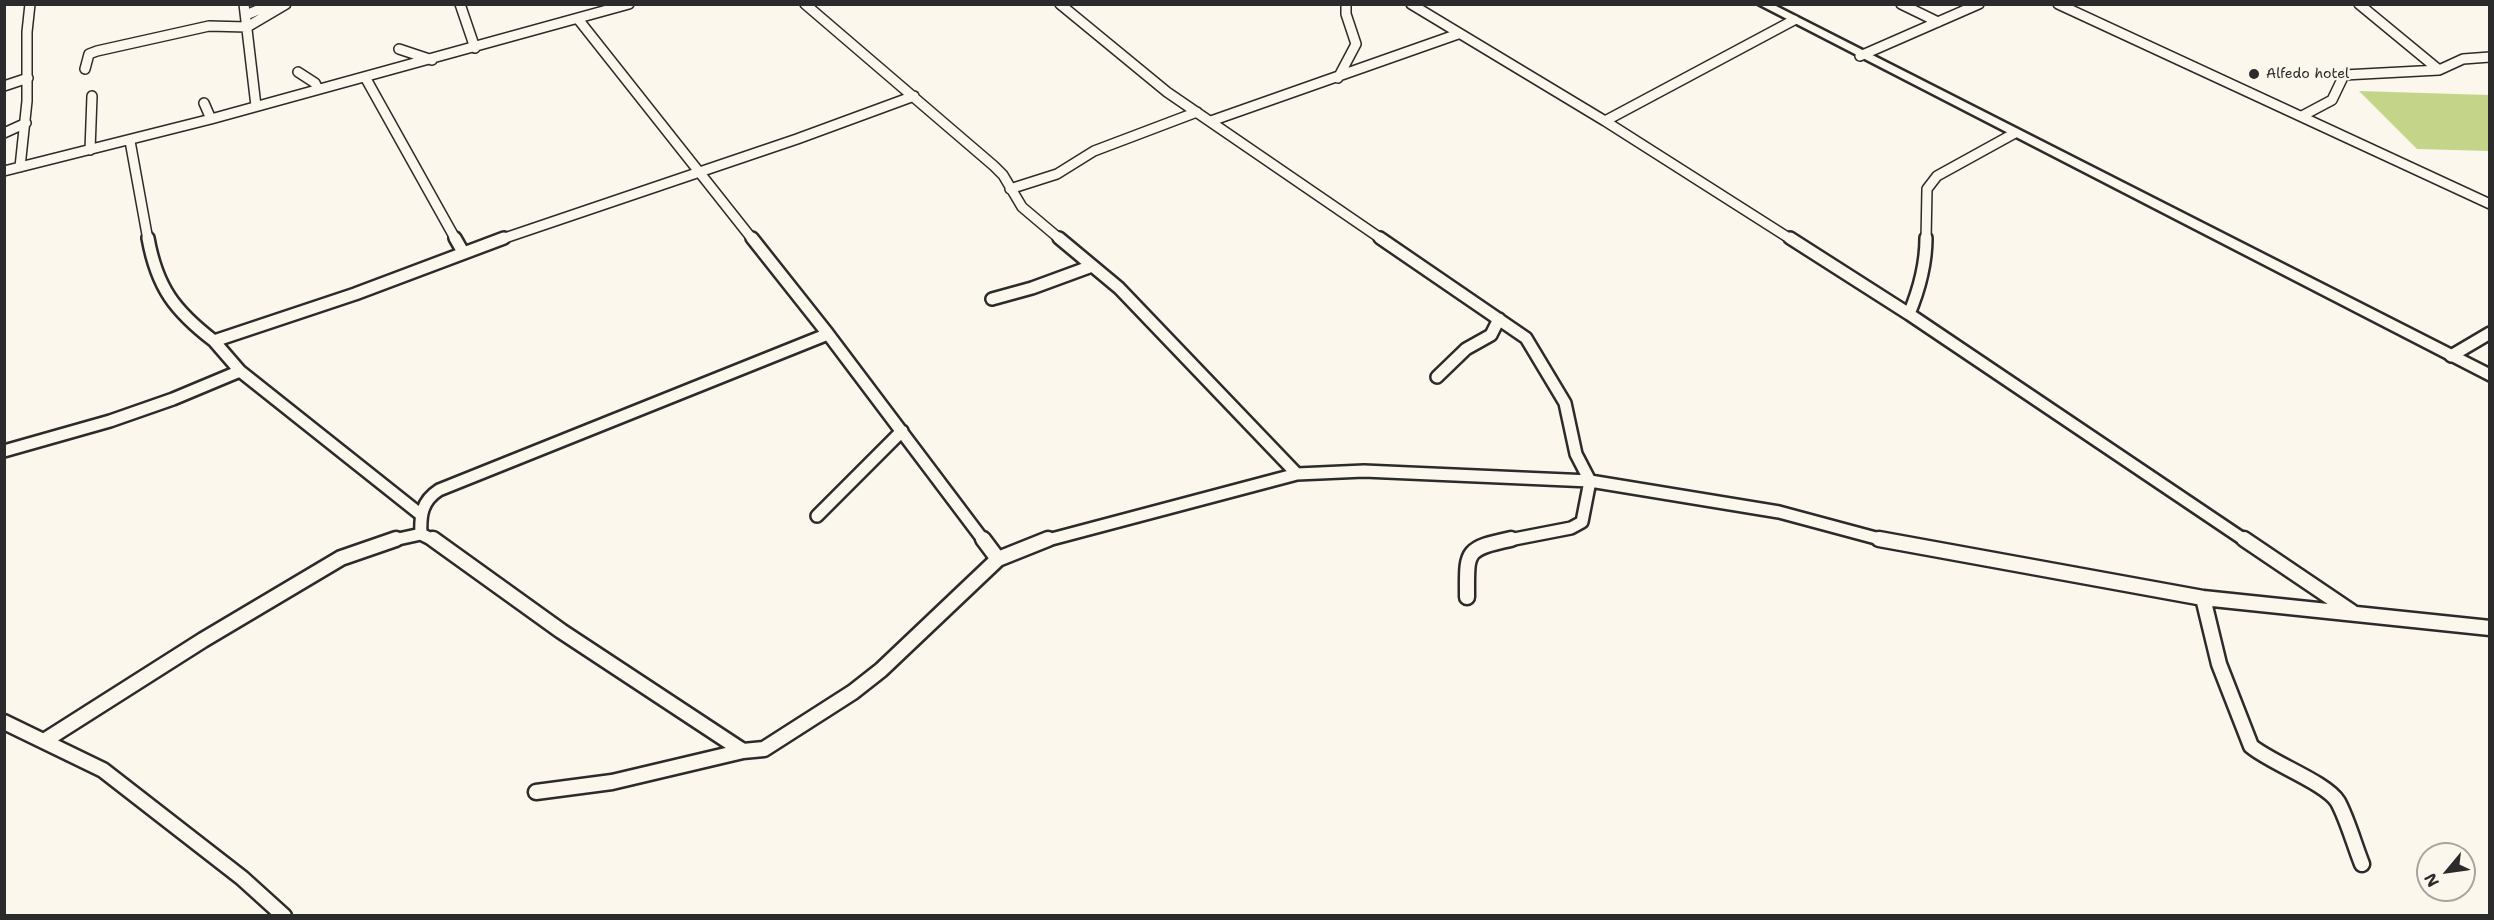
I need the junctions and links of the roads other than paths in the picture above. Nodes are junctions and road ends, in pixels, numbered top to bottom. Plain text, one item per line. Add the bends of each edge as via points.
1 (30, 4) edge
2 (244, 4) edge
3 (272, 4) edge
4 (286, 4) edge
5 (460, 4) edge
6 (629, 4) edge
7 (805, 4) edge
8 (1060, 4) edge
9 (1346, 4) edge
10 (1411, 4) edge
11 (1763, 4) edge
12 (1901, 4) edge
13 (1979, 4) edge
14 (2058, 4) edge
15 (2359, 4) edge
16 (246, 15) junction
17 (578, 19) junction
18 (1794, 20) junction
19 (1938, 21) junction
20 (248, 27) junction
21 (1458, 34) junction
22 (399, 48) dead end
23 (475, 48) junction
24 (1860, 56) junction
25 (2490, 57) edge
26 (432, 60) junction
27 (85, 69) dead end
28 (2439, 70) junction
29 (298, 72) dead end
30 (365, 77) junction
31 (28, 78) junction
32 (1338, 78) junction
33 (4, 86) edge
34 (318, 89) junction
35 (92, 96) dead end
36 (914, 96) junction
37 (204, 103) dead end
38 (256, 106) junction
39 (1197, 112) junction
40 (2302, 116) junction
41 (210, 119) junction
42 (1211, 121) junction
43 (1605, 121) junction
44 (26, 123) junction
45 (2015, 132) junction
46 (4, 133) edge
47 (130, 141) junction
48 (90, 150) junction
49 (20, 167) junction
50 (4, 171) edge
51 (701, 173) junction
52 (1010, 189) junction
53 (2490, 204) edge
54 (463, 252) junction
55 (1092, 266) junction
56 (992, 299) dead end
57 (1909, 314) junction
58 (1499, 319) junction
59 (2490, 333) edge
60 (828, 334) junction
61 (214, 341) junction
62 (2451, 356) junction
63 (240, 371) junction
64 (2490, 376) edge
65 (1437, 377) dead end
66 (902, 431) junction
67 (4, 451) edge
68 (1297, 474) junction
69 (1590, 481) junction
70 (420, 514) junction
71 (817, 516) dead end
72 (421, 534) junction
73 (998, 559) junction
74 (1467, 597) dead end
75 (2203, 598) junction
76 (2355, 614) junction
77 (2490, 628) edge
78 (4, 722) edge
79 (44, 741) junction
80 (743, 751) junction
81 (536, 792) dead end
82 (2362, 864) dead end
83 (284, 915) edge

1 - 31 street via 25,43
2 - 16 street
3 - 16 street
4 - 20 street
5 - 23 street
6 - 17 street
7 - 36 street
8 - 39 street
9 - 32 street via 1356,42
10 - 21 street
11 - 18 street
12 - 19 street
13 - 19 street
14 - 40 street
15 - 28 street
16 - 20 street
17 - 23 street
17 - 51 street
18 - 24 street
18 - 43 street
19 - 24 street
20 - 27 street via 209,26 97,51 89,54
20 - 38 street
21 - 32 street
21 - 43 street
22 - 26 street
23 - 26 street
24 - 45 street
25 - 28 street via 2462,59
26 - 30 street
28 - 40 street via 2344,75 2328,104
29 - 34 street
30 - 34 street
30 - 54 street
31 - 33 street
31 - 44 street
32 - 42 street
34 - 38 street
35 - 48 street
36 - 51 street
36 - 52 street via 994,166
37 - 41 street
38 - 41 street
39 - 42 street
39 - 52 street via 1094,151 1056,174
40 - 53 street
41 - 47 street
42 - 58 street
43 - 57 street
44 - 46 street
44 - 49 street
45 - 57 street via 1937,176 1927,189 1926,255
45 - 62 street
47 - 48 street
47 - 61 street via 150,249 169,299 174,308
48 - 49 street
49 - 50 street
51 - 54 street
51 - 60 street
52 - 55 street via 1022,207
54 - 61 street via 355,294
55 - 56 street
55 - 68 street via 1141,310
57 - 76 street
58 - 65 street via 1491,335 1466,349
58 - 69 street via 1526,338 1565,403 1576,454
59 - 62 street
60 - 66 street
60 - 70 street via 439,490 423,502
61 - 63 street
62 - 64 street
63 - 67 street via 110,421
63 - 70 street
66 - 71 street
66 - 73 street
68 - 69 street via 1364,471
68 - 73 street via 1057,536
69 - 74 street via 1582,522 1571,528 1483,545 1471,553 1467,561
69 - 75 street via 1779,512 1881,540
70 - 72 street
72 - 79 street via 341,558
72 - 80 street
73 - 80 street via 853,692 764,749
75 - 76 street
75 - 82 street via 2219,664 2251,746 2327,791 2337,801
76 - 77 street
78 - 79 street
79 - 83 street via 103,770
80 - 81 street via 612,782

